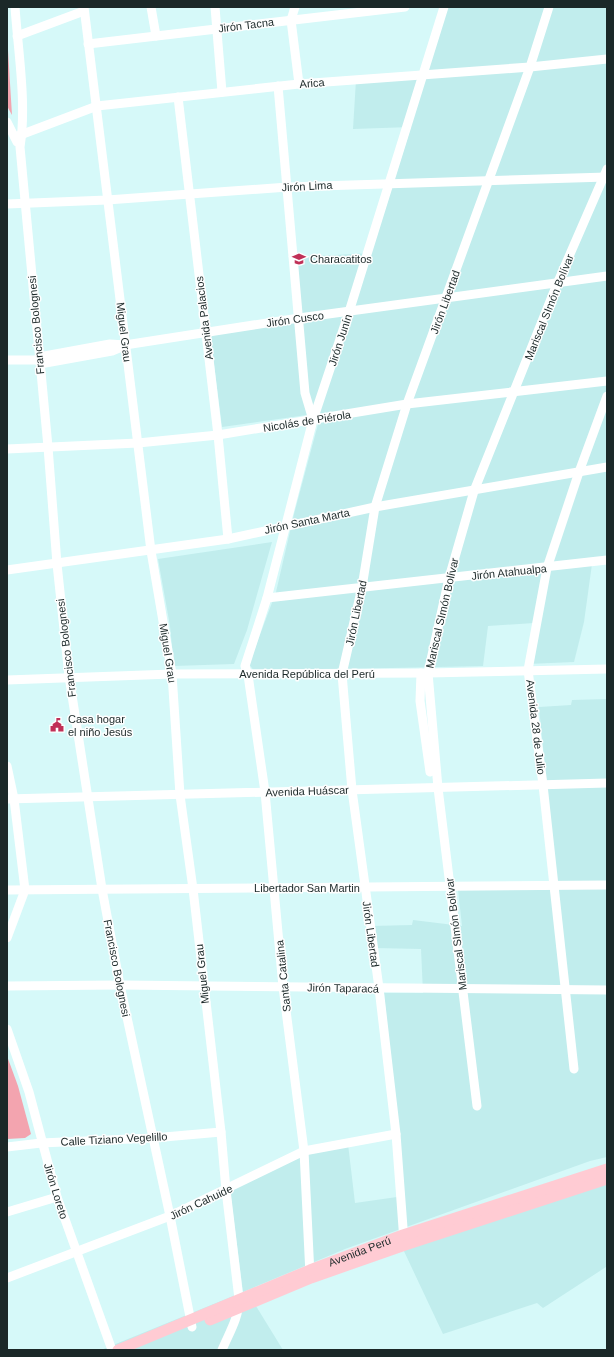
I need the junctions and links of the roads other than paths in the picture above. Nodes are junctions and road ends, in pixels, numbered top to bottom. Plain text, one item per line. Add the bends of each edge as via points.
1 (16, 7) edge
2 (151, 7) edge
3 (215, 7) edge
4 (295, 7) edge
5 (405, 7) edge
6 (444, 7) edge
7 (549, 7) edge
8 (84, 9) edge
9 (377, 9) edge
10 (291, 20) junction
11 (216, 29) junction
12 (17, 36) junction
13 (156, 36) junction
14 (88, 44) junction
15 (607, 59) edge
16 (530, 67) junction
17 (424, 73) junction
18 (299, 84) junction
19 (278, 86) junction
20 (222, 92) junction
21 (178, 97) junction
22 (97, 106) junction
23 (7, 122) edge
24 (18, 136) junction
25 (606, 174) edge
26 (488, 182) junction
27 (389, 183) junction
28 (288, 187) junction
29 (189, 194) junction
30 (107, 200) junction
31 (7, 204) edge
32 (25, 204) junction
33 (607, 276) edge
34 (557, 284) junction
35 (446, 299) junction
36 (349, 312) junction
37 (299, 318) junction
38 (205, 332) junction
39 (126, 345) junction
40 (7, 360) edge
41 (39, 361) junction
42 (607, 381) edge
43 (515, 392) junction
44 (607, 396) edge
45 (408, 404) junction
46 (313, 420) junction
47 (218, 434) junction
48 (138, 444) junction
49 (48, 447) junction
50 (7, 449) edge
51 (607, 467) edge
52 (579, 472) junction
53 (474, 491) junction
54 (375, 507) junction
55 (286, 526) junction
56 (228, 539) junction
57 (151, 551) junction
58 (607, 560) edge
59 (57, 564) junction
60 (547, 568) junction
61 (7, 570) edge
62 (449, 578) junction
63 (362, 587) junction
64 (267, 598) junction
65 (607, 668) edge
66 (528, 670) junction
67 (425, 673) junction
68 (172, 674) junction
69 (342, 674) junction
70 (248, 675) junction
71 (69, 676) junction
72 (7, 680) edge
73 (7, 766) edge
74 (430, 772) dead end
75 (607, 783) edge
76 (543, 785) junction
77 (438, 788) junction
78 (352, 790) junction
79 (265, 792) junction
80 (180, 795) junction
81 (87, 797) junction
82 (10, 799) edge
83 (607, 885) edge
84 (554, 886) junction
85 (364, 887) junction
86 (450, 887) junction
87 (274, 888) junction
88 (102, 889) junction
89 (193, 889) junction
90 (7, 890) edge
91 (25, 890) junction
92 (7, 938) edge
93 (120, 985) junction
94 (7, 986) edge
95 (204, 986) junction
96 (283, 987) junction
97 (379, 988) junction
98 (462, 990) junction
99 (566, 990) junction
100 (607, 990) edge
101 (7, 1029) edge
102 (574, 1069) dead end
103 (477, 1106) dead end
104 (221, 1132) junction
105 (396, 1134) junction
106 (153, 1138) junction
107 (41, 1143) junction
108 (7, 1147) edge
109 (304, 1152) junction
110 (607, 1169) edge
111 (607, 1179) edge
112 (226, 1190) junction
113 (57, 1197) junction
114 (7, 1212) edge
115 (170, 1216) junction
116 (404, 1240) junction
117 (76, 1253) junction
118 (310, 1274) junction
119 (7, 1278) edge
120 (239, 1304) junction
121 (191, 1324) junction
122 (112, 1350) edge
123 (118, 1350) edge
124 (135, 1350) edge
125 (222, 1350) edge

1 - 12 street, Francisco Bolognesi
2 - 13 street
3 - 11 street
4 - 10 street
5 - 9 street, Jirón Tacna
6 - 17 street, Jirón Junín
7 - 16 street, Jirón Libertad
8 - 12 street
8 - 14 street, Miguel Grau
9 - 10 street, Jirón Tacna
10 - 11 street, Jirón Tacna
10 - 18 street
11 - 13 street, Jirón Tacna
11 - 20 street
12 - 24 street, Francisco Bolognesi
13 - 14 street, Jirón Tacna
14 - 22 street, Miguel Grau
15 - 16 street, Arica
16 - 17 street, Arica
16 - 26 street, Jirón Libertad
17 - 18 street, Arica
17 - 27 street, Jirón Junín
18 - 19 street, Arica
19 - 20 street, Arica
19 - 28 street
20 - 21 street, Arica
21 - 22 street, Arica
21 - 29 street, Avenida Palacios
22 - 24 street, Arica
22 - 30 street, Miguel Grau
23 - 24 street
24 - 32 street, Francisco Bolognesi
25 - 26 street, Jirón Lima
25 - 34 street, Mariscal SImón Bolívar
26 - 27 street, Jirón Lima
26 - 35 street, Jirón Libertad
27 - 28 street, Jirón Lima
27 - 36 street, Jirón Junín
28 - 29 street, Jirón Lima
28 - 37 street
29 - 30 street, Jirón Lima
29 - 38 street, Avenida Palacios
30 - 32 street, Jirón Lima
30 - 39 street, Miguel Grau
31 - 32 street, Jirón Lima
32 - 41 street, Francisco Bolognesi
33 - 34 street, Jirón Cusco
34 - 35 street, Jirón Cusco
34 - 43 street, Mariscal SImón Bolívar
35 - 36 street, Jirón Cusco
35 - 45 street, Jirón Libertad
36 - 37 street, Jirón Cusco
36 - 46 street, Jirón Junín
37 - 38 street, Jirón Cusco
37 - 46 street via 306,398
38 - 39 street, Jirón Cusco
38 - 47 street, Avenida Palacios
39 - 41 street, Jirón Cusco via 112,352
39 - 48 street, Miguel Grau
40 - 41 street, Jirón Cusco
41 - 49 street, Francisco Bolognesi
42 - 43 street, Nicolás de Piérola
43 - 45 street, Nicolás de Piérola
43 - 53 street, Mariscal SImón Bolívar
44 - 52 street, Avenida 28 de Julio
45 - 46 street, Nicolás de Piérola
45 - 54 street, Jirón Libertad
46 - 47 street, Nicolás de Piérola
46 - 55 street, Jirón Junín
47 - 48 street, Nicolás de Piérola
47 - 56 street, Avenida Palacios
48 - 49 street, Nicolás de Piérola
48 - 57 street, Miguel Grau
49 - 50 street, Nicolás de Piérola
49 - 59 street, Francisco Bolognesi
51 - 52 street, Jirón Santa Marta
52 - 53 street, Jirón Santa Marta
52 - 60 street, Avenida 28 de Julio
53 - 54 street, Jirón Santa Marta
53 - 62 street, Mariscal SImón Bolívar
54 - 55 street, Jirón Santa Marta
54 - 63 street, Jirón Libertad
55 - 56 street, Jirón Santa Marta
55 - 64 street, Jirón Junín
56 - 57 street, Jirón Santa Marta
57 - 59 street, Jirón Santa Marta
57 - 68 street, Miguel Grau
58 - 60 street, Jirón Atahualpa
59 - 61 street, Jirón Santa Marta
59 - 71 street, Francisco Bolognesi
60 - 62 street, Jirón Atahualpa
60 - 66 street, Avenida 28 de Julio
62 - 63 street, Jirón Atahualpa
62 - 67 street, Mariscal SImón Bolívar
63 - 64 street, Jirón Atahualpa
63 - 69 street, Jirón Libertad
64 - 70 street, Jirón Junín via 245,666
65 - 66 street, Avenida República del Perú
66 - 67 street, Avenida República del Perú
66 - 76 street, Avenida 28 de Julio
67 - 69 street, Avenida República del Perú
67 - 74 street via 420,701
67 - 77 street, Mariscal SImón Bolívar
68 - 70 street, Avenida República del Perú
68 - 71 street, Avenida República del Perú
68 - 80 street, Miguel Grau
69 - 70 street, Avenida República del Perú
69 - 78 street, Jirón Libertad
70 - 79 street, Santa Catalina
71 - 72 street, Avenida República del Perú
71 - 81 street, Francisco Bolognesi
73 - 82 street
75 - 76 street, Avenida Huáscar
76 - 77 street, Avenida Huáscar
76 - 84 street, Avenida 28 de Julio
77 - 78 street, Avenida Huáscar
77 - 86 street, Mariscal SImón Bolívar
78 - 79 street, Avenida Huáscar
78 - 85 street, Jirón Libertad
79 - 80 street, Avenida Huáscar
79 - 87 street, Santa Catalina
80 - 81 street, Avenida Huáscar
80 - 89 street, Miguel Grau
81 - 82 street, Avenida Huáscar
81 - 88 street, Francisco Bolognesi
82 - 91 street
83 - 84 street, Libertador San Martin
84 - 86 street, Libertador San Martin
84 - 99 street, Avenida 28 de Julio
85 - 86 street, Libertador San Martin
85 - 87 street, Libertador San Martin
85 - 97 street, Jirón Libertad
86 - 98 street, Mariscal SImón Bolívar
87 - 89 street, Libertador San Martin
87 - 96 street, Santa Catalina
88 - 89 street, Libertador San Martin
88 - 91 street, Libertador San Martin
88 - 93 street, Francisco Bolognesi
89 - 95 street, Miguel Grau
90 - 91 street, Libertador San Martin
91 - 92 street
93 - 94 street, Jirón Taparacá
93 - 95 street, Jirón Taparacá
93 - 106 street, Francisco Bolognesi
95 - 96 street, Jirón Taparacá
95 - 104 street, Miguel Grau
96 - 97 street, Jirón Taparacá
96 - 109 street, Santa Catalina
97 - 98 street, Jirón Taparacá
97 - 105 street, Jirón Libertad
98 - 99 street, Jirón Taparacá
98 - 103 street, Mariscal SImón Bolívar
99 - 100 street, Jirón Taparacá
99 - 102 street, Avenida 28 de Julio
101 - 107 street, Jirón Loreto via 29,1092
104 - 106 street, Calle Tiziano Vegelillo
104 - 112 street, Miguel Grau
105 - 109 street, Jirón Cahuide
105 - 116 street, Jirón Libertad
106 - 107 street, Calle Tiziano Vegelillo
106 - 115 street, Francisco Bolognesi
107 - 108 street, Calle Tiziano Vegelillo
107 - 113 street, Jirón Loreto
109 - 112 street, Jirón Cahuide
109 - 118 street, Santa Catalina
110 - 116 main road, Avenida Perú
111 - 116 main road, Avenida Perú
112 - 115 street, Jirón Cahuide
112 - 120 street, Miguel Grau
113 - 114 street
113 - 117 street, Jirón Loreto
115 - 117 street, Jirón Cahuide
115 - 121 street, Francisco Bolognesi
116 - 118 main road, Avenida Perú
117 - 119 street, Jirón Cahuide
117 - 122 street, Jirón Loreto
118 - 120 main road, Avenida Perú
120 - 121 main road, Avenida Perú
120 - 125 street
121 - 123 main road, Avenida Perú
121 - 124 main road, Avenida Perú

